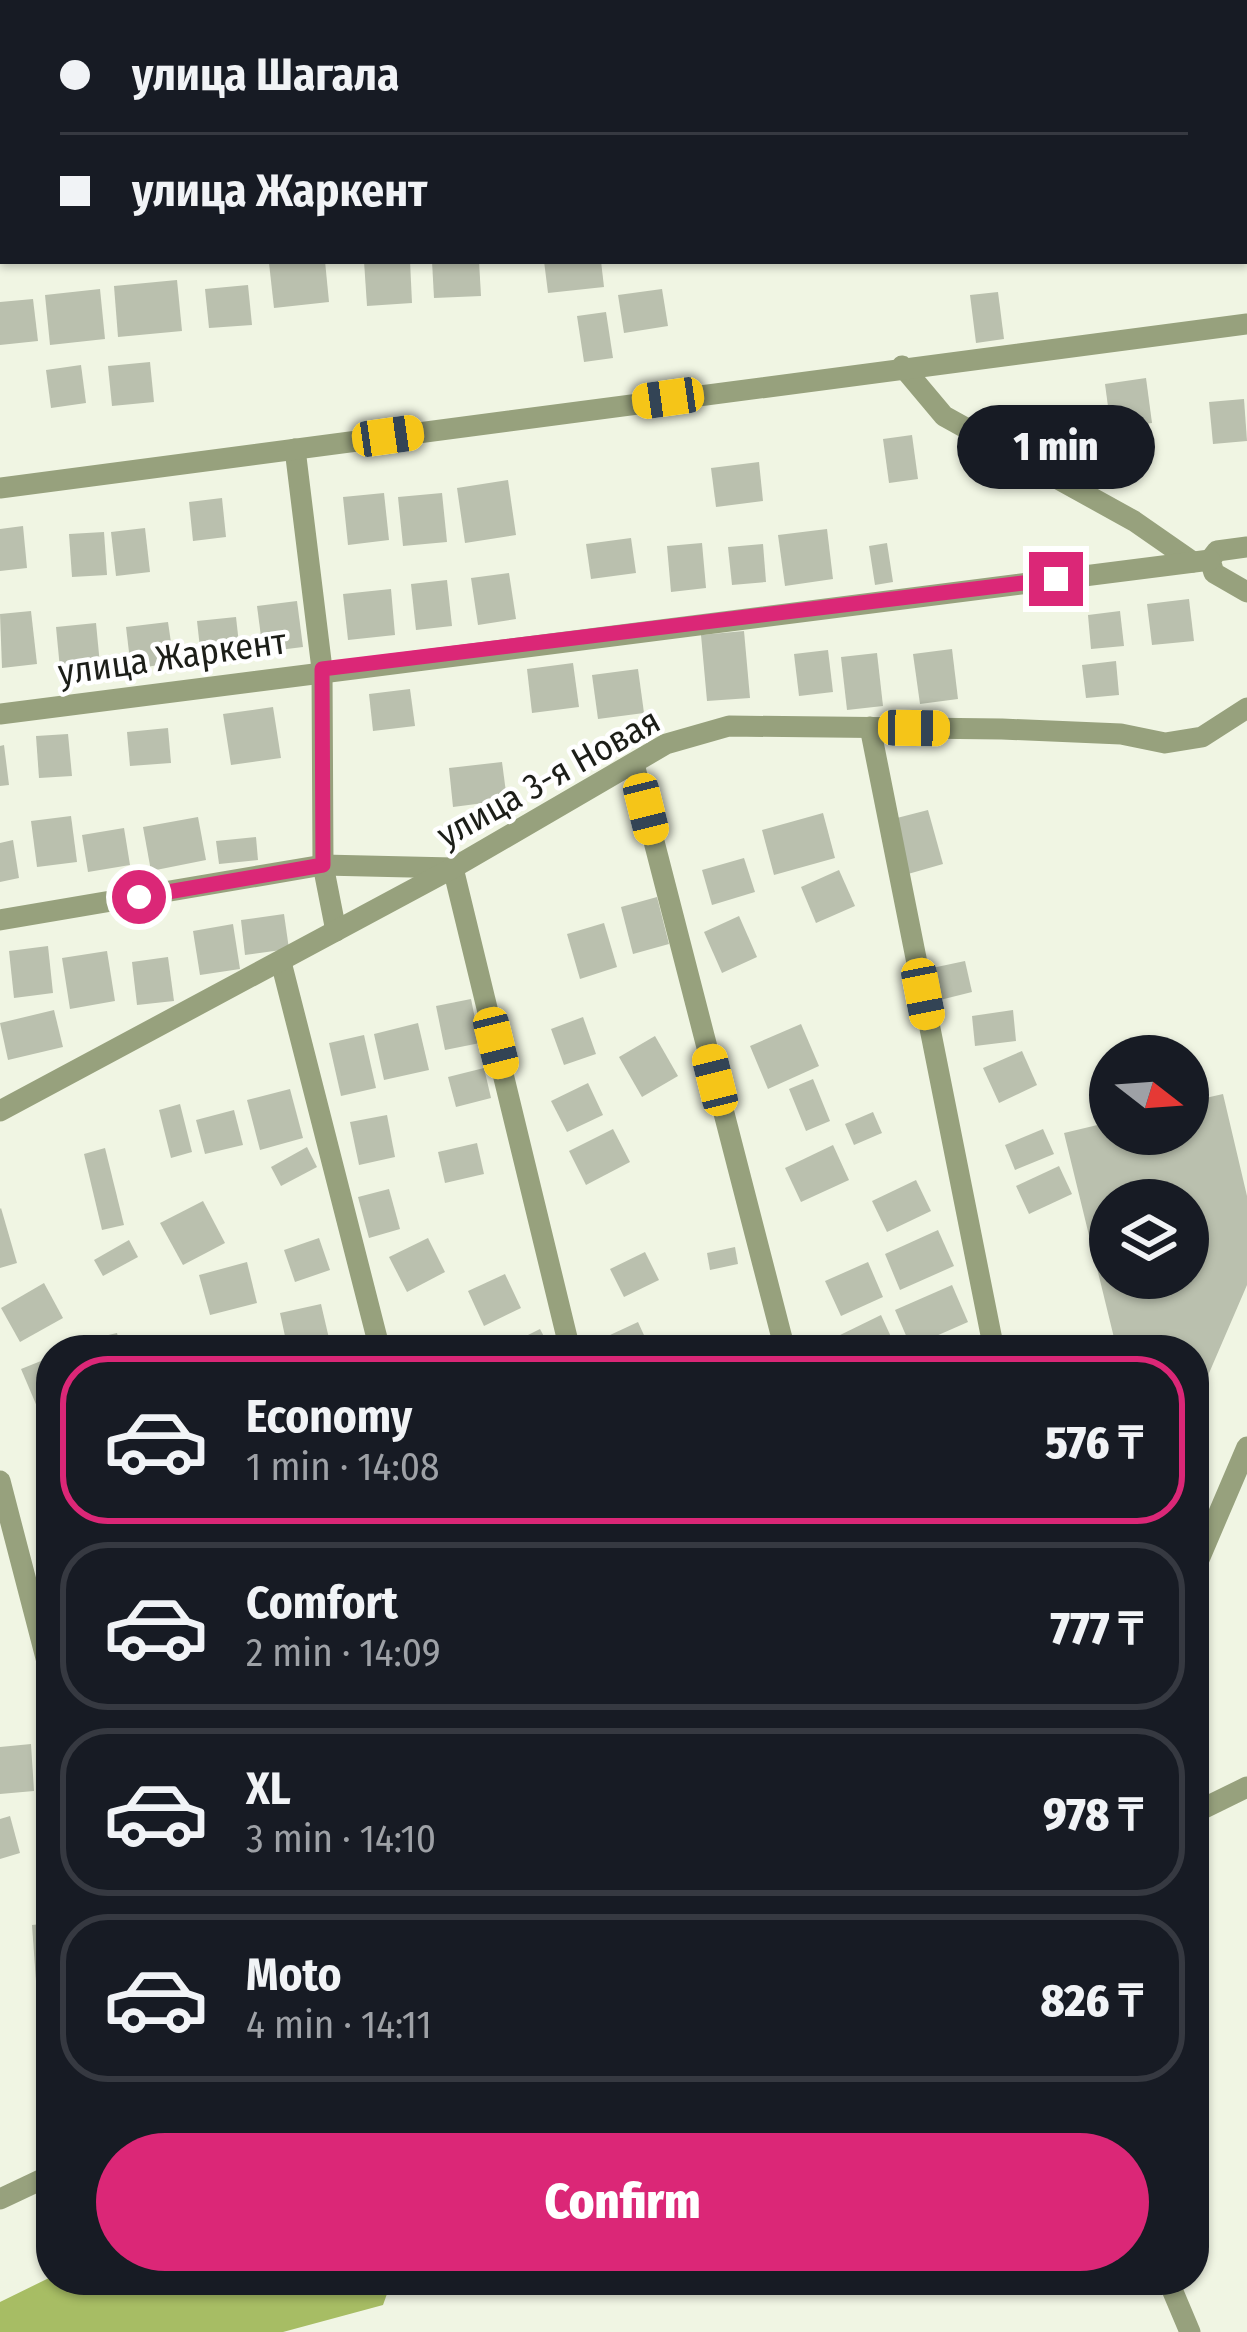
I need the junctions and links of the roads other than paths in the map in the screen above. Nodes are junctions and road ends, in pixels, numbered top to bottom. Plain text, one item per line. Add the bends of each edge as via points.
1 (1247, 324) edge
2 (902, 366) junction
3 (295, 449) junction
4 (0, 488) edge
5 (1247, 547) edge
6 (1206, 565) junction
7 (1247, 592) edge
8 (322, 669) junction
9 (1247, 708) edge
10 (0, 714) edge
11 (870, 727) junction
12 (1247, 734) edge
13 (1202, 737) junction
14 (634, 764) junction
15 (323, 865) junction
16 (453, 868) junction
17 (0, 920) edge
18 (336, 931) junction
19 (281, 962) junction
20 (0, 1112) edge
21 (376, 1335) edge
22 (566, 1335) edge
23 (781, 1335) edge
24 (991, 1335) edge
25 (1247, 1447) edge
26 (0, 1481) edge
27 (1247, 1502) edge
28 (1220, 1510) junction
29 (1209, 1536) edge
30 (36, 1619) edge
31 (1247, 1787) edge
32 (1209, 1806) edge
33 (36, 2182) edge
34 (0, 2199) edge
35 (1174, 2295) edge
36 (1190, 2332) edge

1 - 2 street
2 - 3 street
2 - 6 street via 944,416
3 - 4 street
3 - 8 street
5 - 6 street, улица Жаркент via 1217,550
6 - 7 street
6 - 8 street, улица Жаркент
8 - 10 street, улица Жаркент
8 - 15 street
9 - 13 street
11 - 13 street, улица 3-я Новая via 1121,734 1165,743
11 - 14 street, улица 3-я Новая via 728,726 666,744
11 - 24 street
12 - 13 street, улица 3-я Новая
14 - 16 street, улица 3-я Новая
14 - 23 street
15 - 16 street
15 - 17 street
15 - 18 street
16 - 18 street, улица 3-я Новая
16 - 22 street
18 - 19 street, улица 3-я Новая
19 - 20 street, улица 3-я Новая
19 - 21 street
25 - 28 street
26 - 30 street
27 - 28 street
28 - 29 street
31 - 32 street
33 - 34 street
35 - 36 street

